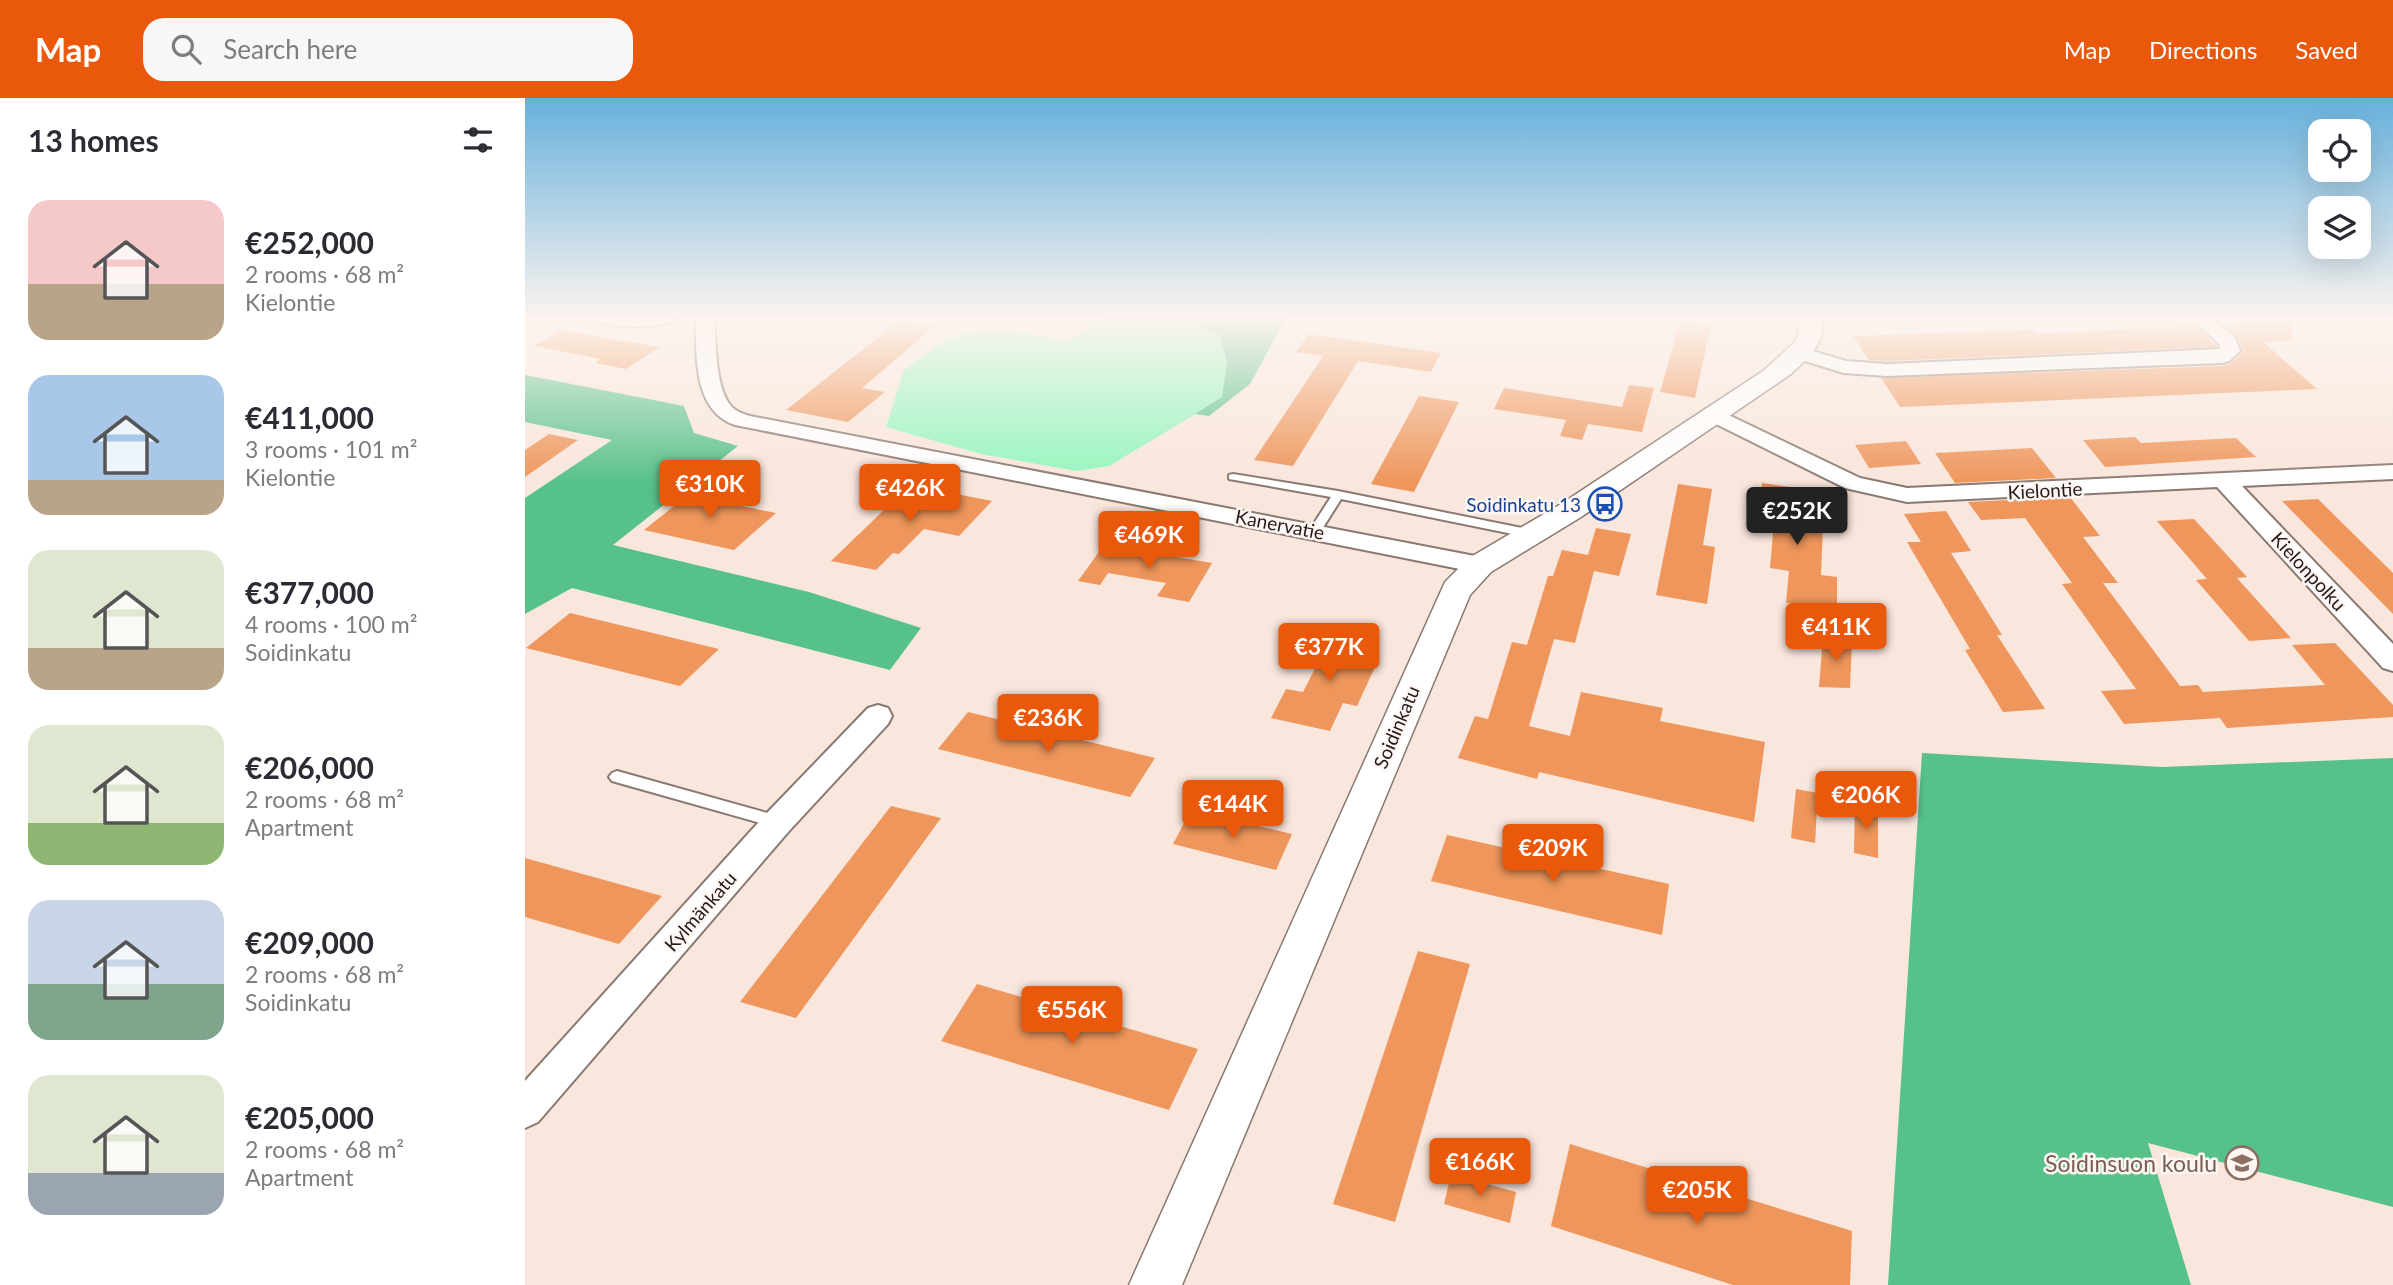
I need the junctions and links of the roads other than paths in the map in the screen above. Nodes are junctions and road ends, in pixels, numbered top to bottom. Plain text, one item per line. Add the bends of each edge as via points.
1 (713, 373) edge
2 (1771, 373) edge
3 (1714, 414) junction
4 (2393, 472) edge
5 (1233, 477) dead end
6 (2224, 481) junction
7 (1338, 495) junction
8 (1315, 531) junction
9 (1532, 534) junction
10 (1480, 565) junction
11 (2393, 661) edge
12 (878, 716) dead end
13 (617, 778) dead end
14 (778, 822) junction
15 (525, 1109) edge
16 (1155, 1285) edge

1 - 8 street, Kanervatie via 720,406 731,417
2 - 3 street, Soidinkatu
3 - 6 street, Kielontie via 1853,483 1907,495
3 - 9 street, Soidinkatu
4 - 6 street, Kielontie
5 - 7 lane
6 - 11 street, Kielonpolku
7 - 8 lane
7 - 9 lane
8 - 10 street, Kanervatie
9 - 10 street, Soidinkatu
10 - 16 street, Soidinkatu via 1456,590
12 - 14 street, Kylmänkatu
13 - 14 lane
14 - 15 street, Kylmänkatu

